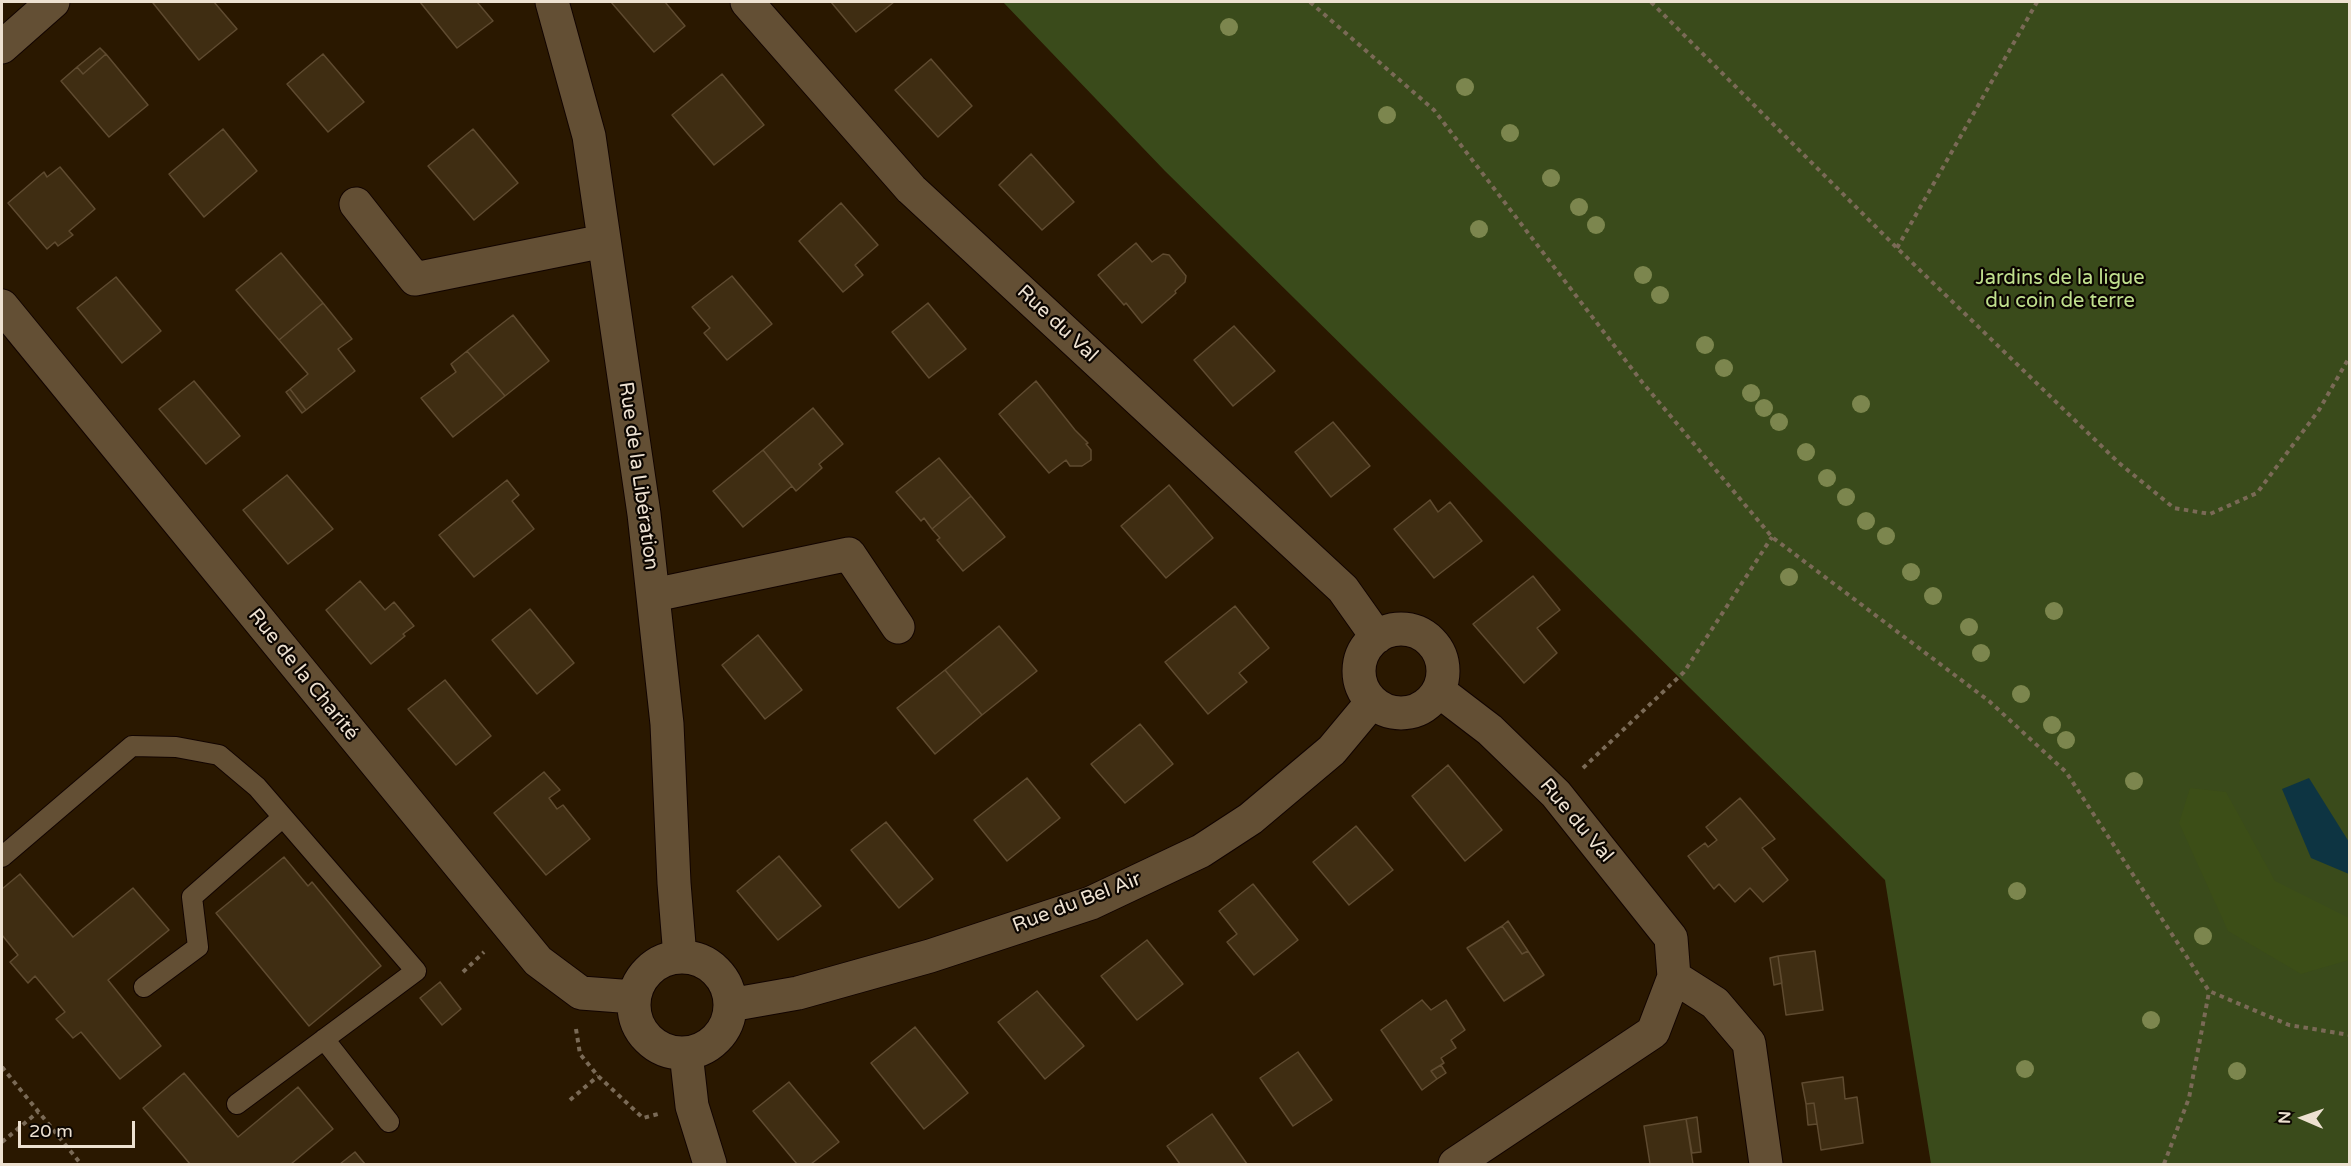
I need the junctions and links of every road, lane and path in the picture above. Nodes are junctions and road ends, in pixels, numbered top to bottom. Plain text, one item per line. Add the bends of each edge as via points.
1 (53, 2) edge
2 (552, 2) edge
3 (747, 2) edge
4 (1310, 2) edge
5 (1651, 2) edge
6 (2037, 2) edge
7 (2, 47) edge
8 (356, 204) dead end
9 (604, 241) junction
10 (1897, 248) junction
11 (2, 306) edge
12 (2349, 356) edge
13 (1772, 537) junction
14 (654, 595) junction
15 (898, 627) dead end
16 (1377, 637) junction
17 (1439, 691) junction
18 (1372, 702) junction
19 (1556, 794) junction
20 (283, 817) junction
21 (2, 857) edge
22 (680, 957) junction
23 (1674, 977) junction
24 (144, 987) dead end
25 (2209, 991) junction
26 (580, 993) junction
27 (634, 997) junction
28 (730, 1005) junction
29 (2349, 1035) edge
30 (324, 1039) junction
31 (686, 1053) junction
32 (2, 1067) edge
33 (598, 1076) junction
34 (570, 1100) dead end
35 (237, 1104) dead end
36 (692, 1106) junction
37 (38, 1112) junction
38 (389, 1122) dead end
39 (2, 1142) edge
40 (81, 1164) edge
41 (710, 1164) edge
42 (1455, 1164) edge
43 (1766, 1164) edge
44 (2164, 1164) edge

1 - 7 street
2 - 9 street, Rue de la Libération via 589,136
3 - 16 street, Rue du Val via 911,189 1343,589
4 - 13 path via 1434,110 1642,382
5 - 10 path
6 - 10 path
8 - 9 street via 415,279
9 - 14 street, Rue de la Libération
10 - 12 path via 2119,463 2174,508 2210,513 2257,493 2319,410
11 - 26 street, Rue de la Charité via 538,962
13 - 19 path via 1684,672
13 - 25 path via 1989,701 2066,772
14 - 15 street via 849,554
14 - 22 street, Rue de la Libération via 667,724
16 - 17 street via 1403,629 1429,639 1443,664
16 - 18 street via 1362,657 1359,669 1360,681
17 - 18 street via 1430,702 1408,713 1395,713
17 - 19 street, Rue du Val via 1490,730
18 - 28 street, Rue du Bel Air via 1323,758 1250,819 1191,856 1090,903 930,956 798,993
19 - 23 street, Rue du Val via 1671,938
20 - 21 lane via 257,787 219,755 176,747 132,747
20 - 24 lane via 192,897 198,947
20 - 30 lane via 416,971
22 - 27 street via 664,960 650,969
22 - 28 street via 696,958 715,971 728,990
23 - 42 street, Rue du Val via 1653,1032
23 - 43 street via 1715,1003 1749,1043
25 - 29 path via 2289,1025
25 - 44 path via 2189,1098
26 - 27 street
26 - 33 path via 575,1027 580,1054
27 - 31 street via 638,1026 646,1038 658,1047
28 - 31 street via 722,1032 712,1043
30 - 35 lane
30 - 38 lane
31 - 36 street
32 - 37 path
33 - 34 path
33 - 36 path via 643,1118
36 - 41 street
37 - 39 path
37 - 40 path

